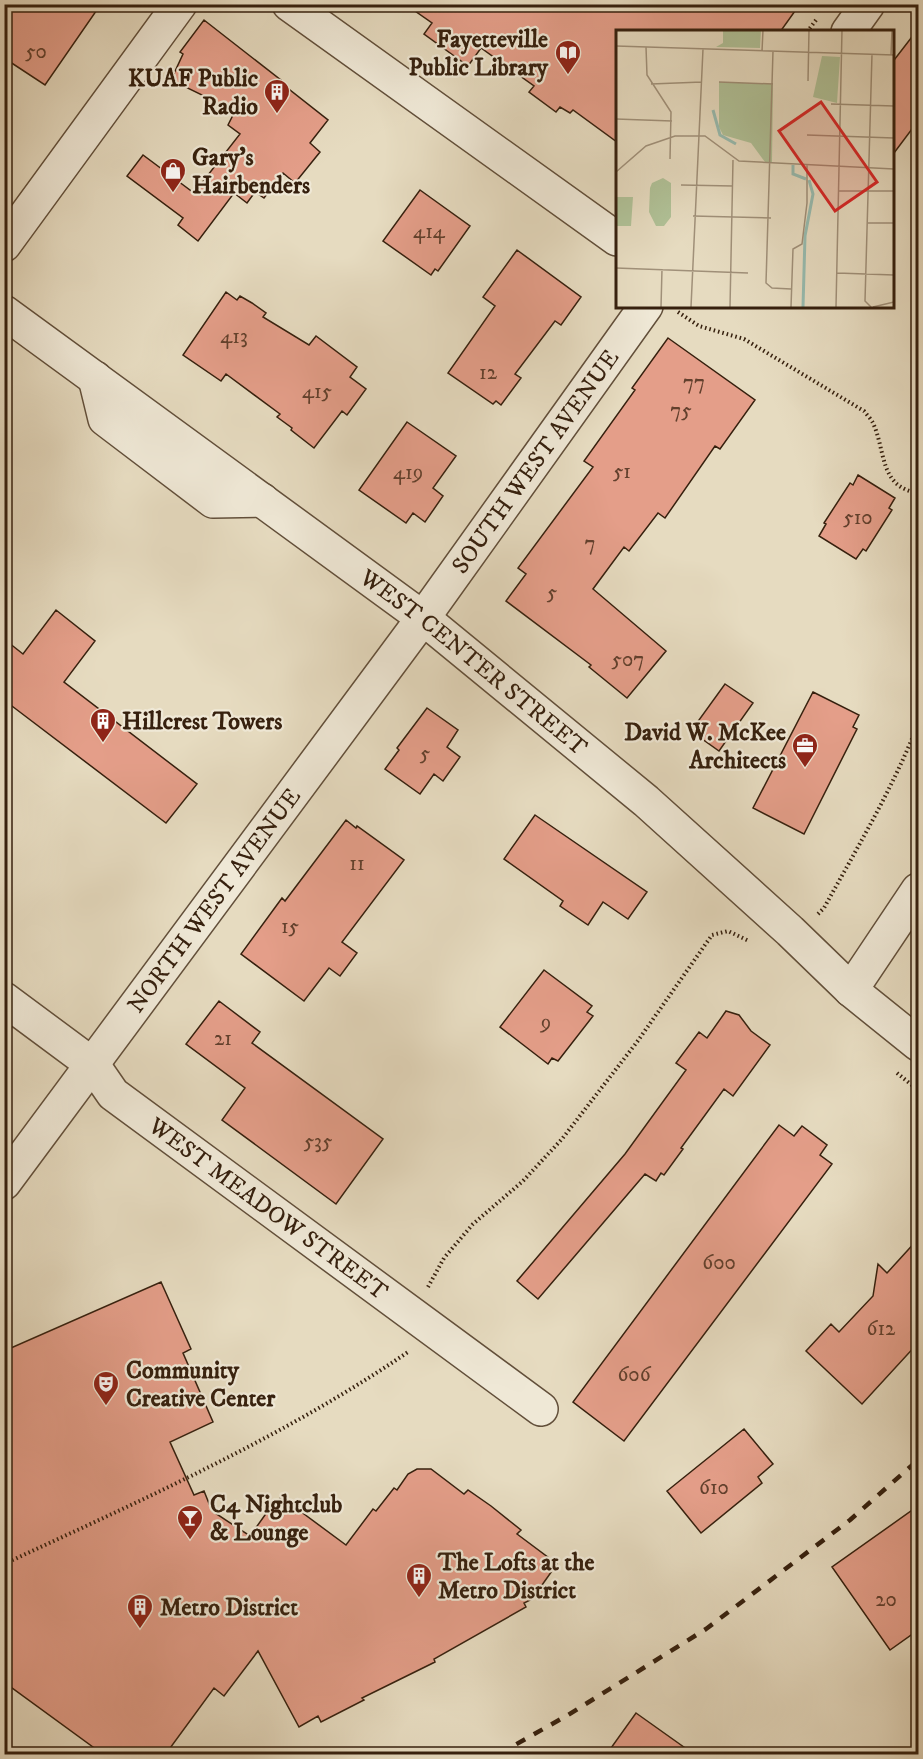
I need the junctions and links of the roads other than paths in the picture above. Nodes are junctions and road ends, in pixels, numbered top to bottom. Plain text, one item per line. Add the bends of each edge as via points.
1 (180, 4) edge
2 (289, 4) edge
3 (868, 4) edge
4 (849, 30) edge
5 (616, 238) edge
6 (4, 245) edge
7 (645, 308) edge
8 (4, 312) edge
9 (423, 618) junction
10 (918, 890) edge
11 (851, 990) junction
12 (4, 999) edge
13 (918, 1044) edge
14 (93, 1065) junction
15 (4, 1183) edge
16 (541, 1409) dead end

1 - 6 street
2 - 5 street
3 - 4 street
7 - 9 street, SOUTH WEST AVENUE
8 - 9 street, WEST CENTER STREET
9 - 11 street, WEST CENTER STREET via 646,801
9 - 14 street, NORTH WEST AVENUE
10 - 11 street
11 - 13 street, WEST CENTER STREET
12 - 14 street, WEST MEADOW STREET
14 - 15 street, NORTH WEST AVENUE
14 - 16 street, WEST MEADOW STREET via 113,1094

